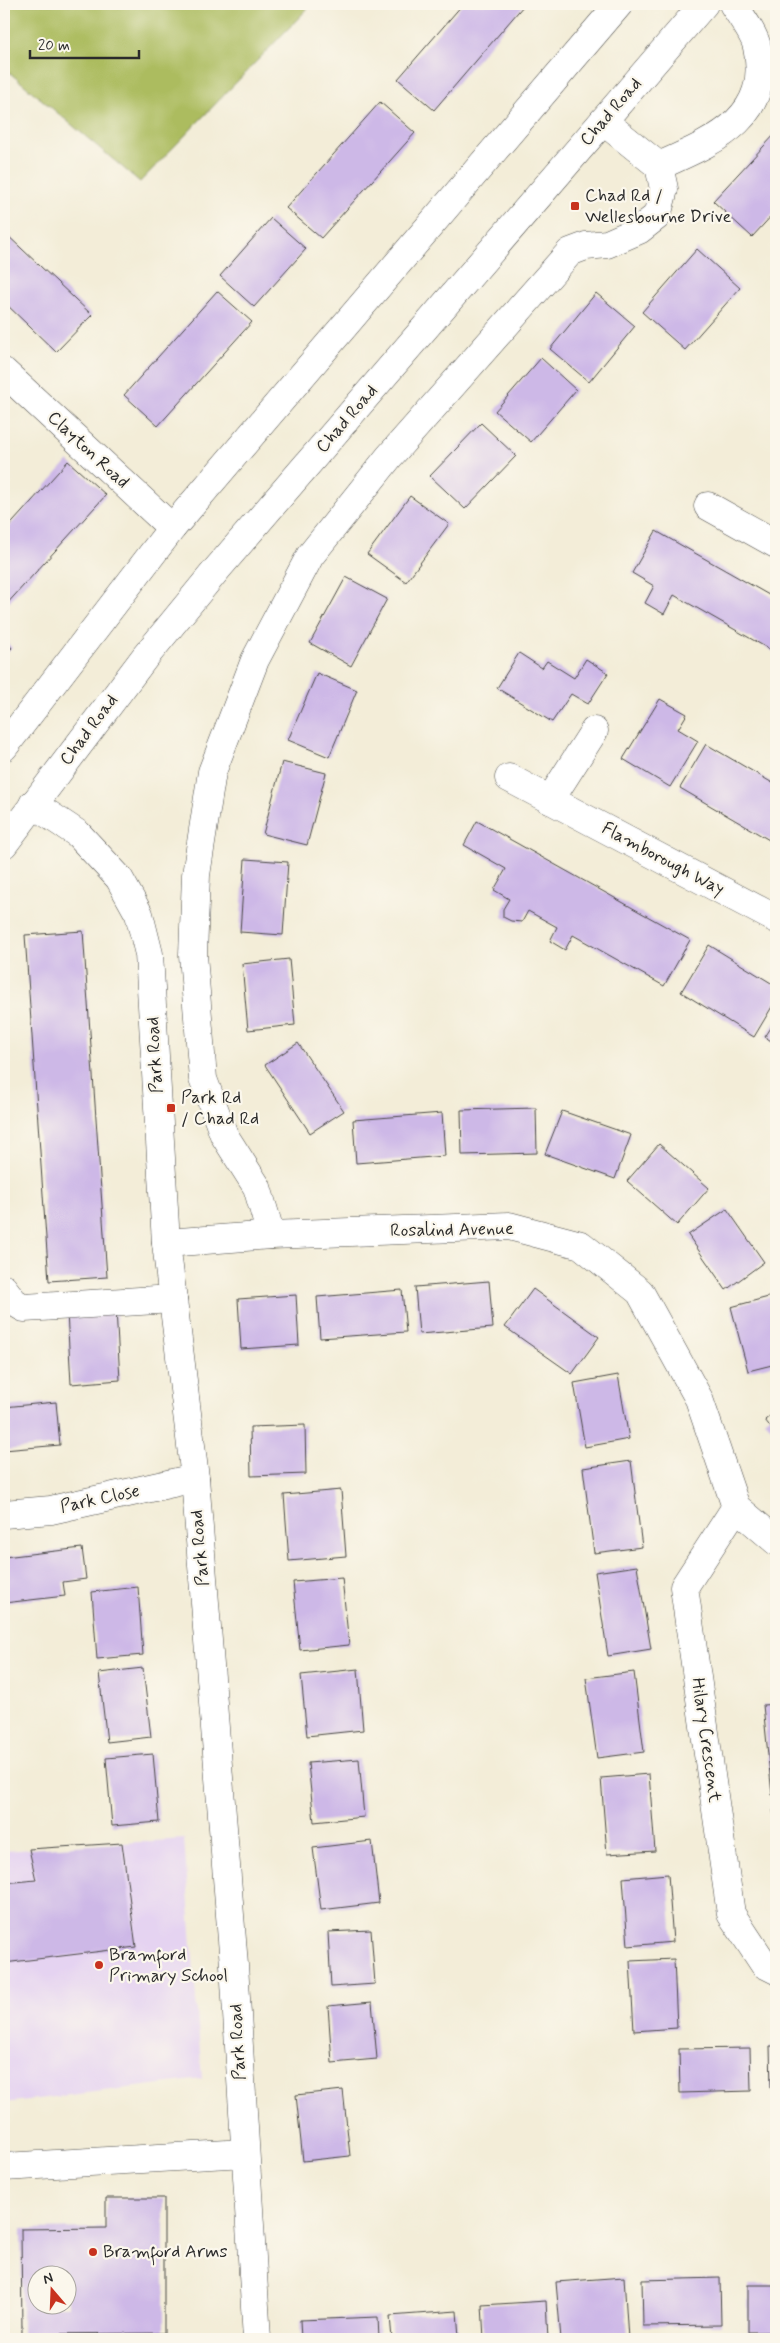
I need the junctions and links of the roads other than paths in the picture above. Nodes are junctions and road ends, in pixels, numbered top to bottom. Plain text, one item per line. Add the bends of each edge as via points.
1 (619, 4) edge
2 (704, 4) edge
3 (733, 4) edge
4 (603, 121) junction
5 (659, 166) junction
6 (4, 372) edge
7 (708, 506) dead end
8 (172, 528) junction
9 (773, 535) edge
10 (594, 731) dead end
11 (4, 747) edge
12 (509, 778) dead end
13 (550, 800) junction
14 (32, 804) junction
15 (4, 844) edge
16 (776, 919) edge
17 (271, 1235) junction
18 (166, 1244) junction
19 (4, 1290) edge
20 (173, 1299) junction
21 (195, 1478) junction
22 (736, 1507) junction
23 (4, 1514) edge
24 (776, 1541) edge
25 (776, 1970) edge
26 (245, 2154) junction
27 (4, 2167) edge
28 (257, 2339) edge

1 - 8 street
2 - 4 street, Chad Road
3 - 5 street via 757,46 760,86 732,128
4 - 5 street
4 - 14 street, Chad Road via 212,575 144,657
5 - 17 street via 664,189 657,216 638,230 607,244 570,252 389,458 310,556 255,660 212,772 196,875 194,946 203,1079 224,1135 257,1187
6 - 8 street, Clayton Road
7 - 9 street
8 - 11 street
10 - 13 street
12 - 13 street, Flamborough Way
13 - 16 street, Flamborough Way
14 - 15 street, Chad Road
14 - 18 street, Park Road via 78,834 118,878 139,914 149,954
17 - 18 street, Rosalind Avenue
17 - 22 street, Rosalind Avenue via 509,1226 581,1245 640,1292 699,1398
18 - 20 street, Park Road
19 - 20 street via 24,1308
20 - 21 street, Park Road
21 - 23 street, Park Close via 51,1510
21 - 26 street, Park Road via 234,1965
22 - 24 street
22 - 25 street, Hilary Crescent via 684,1587 731,1914 764,1964
26 - 27 street
26 - 28 street, Park Road

